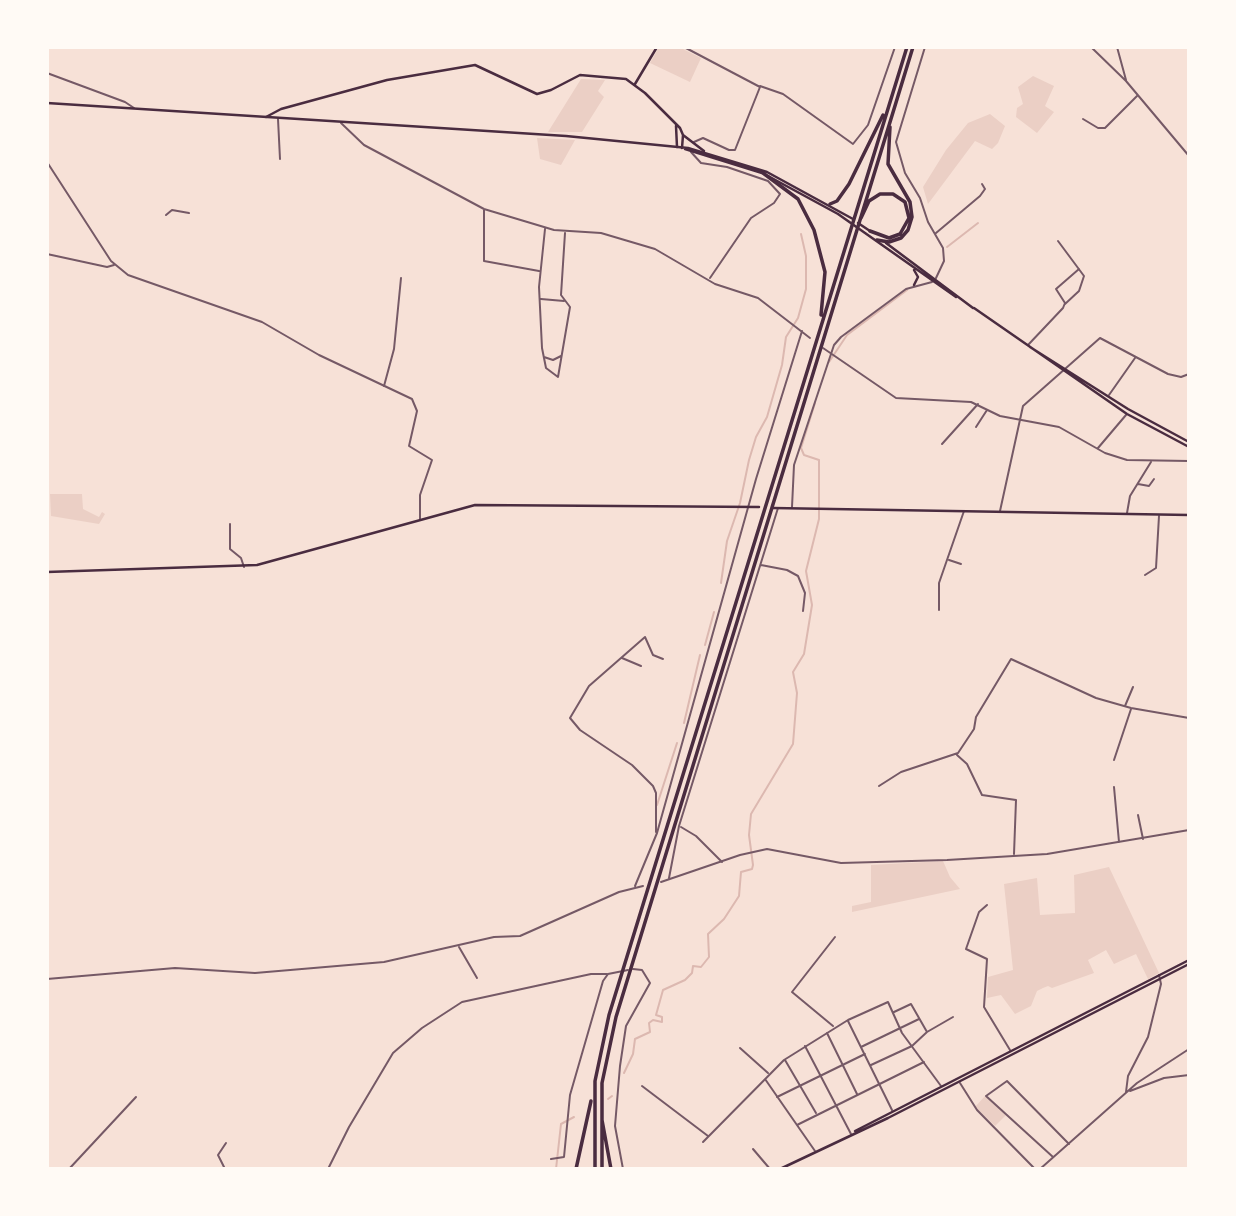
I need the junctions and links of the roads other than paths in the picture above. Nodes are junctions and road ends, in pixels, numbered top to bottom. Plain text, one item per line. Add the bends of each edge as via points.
1 (657, 47) edge
2 (684, 47) edge
3 (895, 47) edge
4 (907, 47) edge
5 (913, 47) edge
6 (925, 47) edge
7 (1091, 47) edge
8 (1117, 47) edge
9 (47, 73) edge
10 (1126, 81) junction
11 (635, 84) junction
12 (760, 86) junction
13 (1137, 96) junction
14 (890, 100) junction
15 (47, 103) edge
16 (134, 108) junction
17 (892, 115) junction
18 (266, 117) junction
19 (278, 118) junction
20 (1083, 119) dead end
21 (340, 122) junction
22 (675, 123) junction
23 (683, 135) junction
24 (678, 139) junction
25 (693, 143) junction
26 (677, 147) junction
27 (682, 148) junction
28 (688, 150) junction
29 (702, 152) junction
30 (1189, 156) edge
31 (280, 159) dead end
32 (698, 159) junction
33 (47, 162) edge
34 (763, 173) junction
35 (982, 184) dead end
36 (830, 204) junction
37 (484, 209) junction
38 (189, 212) dead end
39 (166, 215) dead end
40 (861, 215) junction
41 (546, 228) junction
42 (870, 231) junction
43 (565, 232) junction
44 (935, 234) junction
45 (877, 240) junction
46 (1058, 241) dead end
47 (885, 242) junction
48 (47, 254) edge
49 (114, 265) junction
50 (912, 267) junction
51 (1079, 269) junction
52 (540, 271) junction
53 (401, 278) dead end
54 (709, 278) junction
55 (934, 280) junction
56 (914, 285) junction
57 (539, 299) junction
58 (565, 301) junction
59 (1065, 304) junction
60 (820, 323) junction
61 (802, 331) junction
62 (810, 338) dead end
63 (1027, 346) junction
64 (822, 347) dead end
65 (830, 353) junction
66 (561, 355) junction
67 (542, 356) junction
68 (1135, 358) junction
69 (1064, 370) junction
70 (1189, 374) edge
71 (384, 386) junction
72 (1108, 396) junction
73 (978, 404) junction
74 (988, 410) junction
75 (1127, 414) junction
76 (1018, 419) junction
77 (976, 427) dead end
78 (942, 444) dead end
79 (1189, 444) edge
80 (1098, 449) junction
81 (1151, 461) junction
82 (1189, 461) edge
83 (1154, 479) dead end
84 (1138, 484) junction
85 (748, 507) junction
86 (759, 507) dead end
87 (773, 508) dead end
88 (778, 508) junction
89 (792, 508) junction
90 (964, 511) junction
91 (1000, 512) junction
92 (1127, 514) junction
93 (1159, 515) junction
94 (1189, 515) edge
95 (420, 519) junction
96 (230, 524) dead end
97 (947, 559) junction
98 (961, 564) dead end
99 (760, 565) junction
100 (244, 567) junction
101 (47, 572) edge
102 (1145, 575) dead end
103 (939, 610) dead end
104 (803, 611) dead end
105 (621, 657) junction
106 (663, 659) dead end
107 (641, 666) dead end
108 (1133, 687) dead end
109 (1125, 706) junction
110 (1131, 708) junction
111 (1189, 718) edge
112 (956, 755) junction
113 (1114, 760) dead end
114 (879, 786) dead end
115 (1114, 787) dead end
116 (1138, 815) dead end
117 (679, 826) junction
118 (1189, 831) edge
119 (657, 833) junction
120 (1143, 840) junction
121 (1119, 843) junction
122 (1014, 856) junction
123 (723, 862) junction
124 (670, 879) junction
125 (661, 882) dead end
126 (643, 886) dead end
127 (634, 887) junction
128 (987, 905) dead end
129 (835, 937) dead end
130 (458, 946) junction
131 (1189, 962) edge
132 (608, 974) junction
133 (1160, 977) junction
134 (477, 978) dead end
135 (47, 979) edge
136 (893, 1013) junction
137 (953, 1017) dead end
138 (919, 1018) junction
139 (848, 1020) junction
140 (835, 1028) junction
141 (900, 1028) junction
142 (827, 1032) junction
143 (927, 1032) junction
144 (805, 1045) junction
145 (912, 1045) junction
146 (861, 1047) junction
147 (740, 1048) dead end
148 (1189, 1049) edge
149 (1011, 1053) junction
150 (865, 1054) junction
151 (784, 1060) junction
152 (924, 1062) junction
153 (843, 1065) junction
154 (870, 1065) junction
155 (769, 1074) junction
156 (1189, 1075) edge
157 (821, 1076) junction
158 (764, 1078) junction
159 (595, 1081) junction
160 (959, 1081) junction
161 (879, 1084) junction
162 (642, 1086) dead end
163 (800, 1086) junction
164 (942, 1088) junction
165 (1126, 1093) junction
166 (858, 1095) junction
167 (136, 1097) dead end
168 (777, 1097) junction
169 (600, 1104) junction
170 (836, 1105) junction
171 (893, 1113) junction
172 (817, 1115) junction
173 (797, 1125) junction
174 (852, 1133) junction
175 (708, 1136) junction
176 (703, 1142) dead end
177 (226, 1143) dead end
178 (1069, 1144) junction
179 (753, 1149) dead end
180 (815, 1151) junction
181 (1053, 1157) junction
182 (553, 1159) dead end
183 (69, 1169) edge
184 (225, 1169) edge
185 (328, 1169) edge
186 (576, 1169) edge
187 (595, 1169) edge
188 (602, 1169) edge
189 (611, 1169) edge
190 (623, 1169) edge
191 (771, 1169) edge
192 (780, 1169) edge
193 (1035, 1169) edge
194 (1040, 1169) edge

1 - 11 main road
2 - 12 street
3 - 12 street via 868,125 853,144 783,94
4 - 14 highway
5 - 17 highway
6 - 44 street via 896,142 906,175
7 - 10 street
8 - 10 street
9 - 16 street
10 - 13 street
11 - 18 main road via 621,78 580,75 537,94 470,65 387,80
11 - 22 main road
12 - 25 street via 735,150 703,138
13 - 20 street via 1105,128
13 - 30 street
14 - 36 highway via 849,184
14 - 60 highway
15 - 16 main road
16 - 18 main road
17 - 40 highway
17 - 47 highway via 888,164 908,198 912,217 904,236
18 - 19 main road
19 - 21 main road
19 - 31 street
21 - 26 main road
21 - 37 street via 364,145
22 - 23 main road
22 - 24 main road
23 - 24 main road
23 - 25 main road
23 - 27 main road
24 - 26 main road
25 - 29 main road
26 - 27 main road
27 - 28 main road
27 - 29 main road
28 - 29 main road
28 - 32 street
29 - 32 street
29 - 34 main road
29 - 36 main road via 767,172
32 - 54 street via 762,178 780,194 775,203 751,218
33 - 49 street
34 - 45 main road
34 - 60 highway via 798,199 817,237 825,281
35 - 44 street via 981,196
36 - 42 main road
37 - 41 street
37 - 52 street via 484,261
38 - 39 street via 174,209
40 - 42 highway via 869,201 884,193 898,196 907,206 907,224 900,234 889,237
40 - 169 highway via 628,973
41 - 43 street
41 - 52 street
42 - 47 main road
43 - 54 street via 601,233 649,247
43 - 58 street via 560,289
44 - 55 street via 945,257
45 - 47 highway
45 - 50 main road
46 - 51 street
47 - 55 main road
48 - 49 street
49 - 71 street via 145,283 265,323
50 - 55 main road
50 - 56 main road via 918,277
51 - 59 street via 1084,280
51 - 59 street via 1056,289
52 - 57 street
53 - 71 street via 394,349
54 - 61 street via 758,298
55 - 56 street
55 - 63 main road
56 - 65 street via 841,337
57 - 58 street
57 - 67 street
58 - 66 street via 570,307
59 - 63 street
60 - 159 highway via 605,1029
61 - 62 street
61 - 85 street
63 - 69 main road
64 - 65 street
65 - 73 street via 896,398
65 - 89 street via 794,465
66 - 67 street via 552,360
66 - 67 street via 558,377 546,368
68 - 69 street via 1101,338
68 - 70 street via 1168,374
68 - 72 street
69 - 72 main road
69 - 75 main road
69 - 76 street via 1028,400
71 - 95 street via 415,402 409,446 432,460 419,498
72 - 79 main road
73 - 74 street
73 - 78 street
74 - 76 street
74 - 77 street
75 - 79 main road
75 - 80 street
76 - 80 street via 1059,427
76 - 91 street
80 - 81 street via 1127,460
81 - 82 street
81 - 84 street
83 - 84 street via 1149,486
84 - 92 street
85 - 86 main road
85 - 95 main road via 487,504
85 - 119 street
87 - 88 main road
88 - 89 main road
88 - 99 street
89 - 90 main road
90 - 91 main road
90 - 97 street
91 - 92 main road
92 - 93 main road
93 - 94 main road
93 - 102 street via 1155,569
95 - 100 main road via 302,555
96 - 100 street via 230,549
97 - 98 street
97 - 103 street via 937,593
99 - 104 street via 799,576 805,593
99 - 117 street
100 - 101 main road
105 - 106 street via 645,637 653,655
105 - 107 street
105 - 119 street via 589,686 570,719 653,786
108 - 109 street
109 - 110 street
109 - 112 street via 1084,693 1012,659
110 - 111 street
110 - 113 street
112 - 114 street via 901,772
112 - 122 street via 967,764 982,795 1016,800
115 - 121 street
116 - 120 street
117 - 123 street
117 - 124 street
118 - 120 street
119 - 127 street
120 - 121 street
121 - 122 street
122 - 123 street via 841,863 784,850 758,850
123 - 124 street
124 - 125 street
126 - 127 street
127 - 130 street via 525,934
128 - 149 street via 979,912 966,950 988,960 984,1007
129 - 140 street via 792,992
130 - 134 street
130 - 135 street via 384,962 274,972 175,968
131 - 133 main road
132 - 182 street via 569,1095 562,1159
132 - 185 street via 462,1002 422,1028 393,1053
132 - 190 street via 638,969 650,983 626,1026 620,1066 615,1126
133 - 149 main road
133 - 165 street via 1148,1037 1128,1076
136 - 138 street via 911,1004
136 - 139 street via 888,1002
136 - 141 street
137 - 143 street
138 - 141 street
138 - 143 street
139 - 140 street
139 - 146 street
140 - 142 street
141 - 145 street
141 - 146 street
142 - 144 street
142 - 153 street
143 - 145 street
144 - 151 street
144 - 157 street
145 - 152 street
145 - 154 street
146 - 150 street
147 - 155 street
148 - 165 street
149 - 160 main road
149 - 164 main road
150 - 153 street
150 - 154 street
151 - 155 street
151 - 163 street
152 - 161 street
152 - 164 street
153 - 157 street
153 - 166 street
154 - 161 street
155 - 158 street
156 - 165 street via 1155,1080
157 - 163 street
157 - 170 street
158 - 168 street
158 - 175 street
159 - 186 highway
159 - 187 highway
160 - 164 main road
160 - 193 street via 977,1111
161 - 166 street
161 - 171 street
162 - 175 street
163 - 168 street
163 - 172 street
164 - 171 main road
165 - 178 street
166 - 170 street
167 - 183 street
168 - 173 street
169 - 188 highway
169 - 189 highway
170 - 172 street
170 - 174 street
171 - 174 main road
172 - 173 street
173 - 180 street
174 - 180 main road
175 - 176 street
177 - 184 street via 218,1155
178 - 181 street
178 - 181 street via 1007,1081 986,1096
179 - 191 street
180 - 192 main road
181 - 194 street

